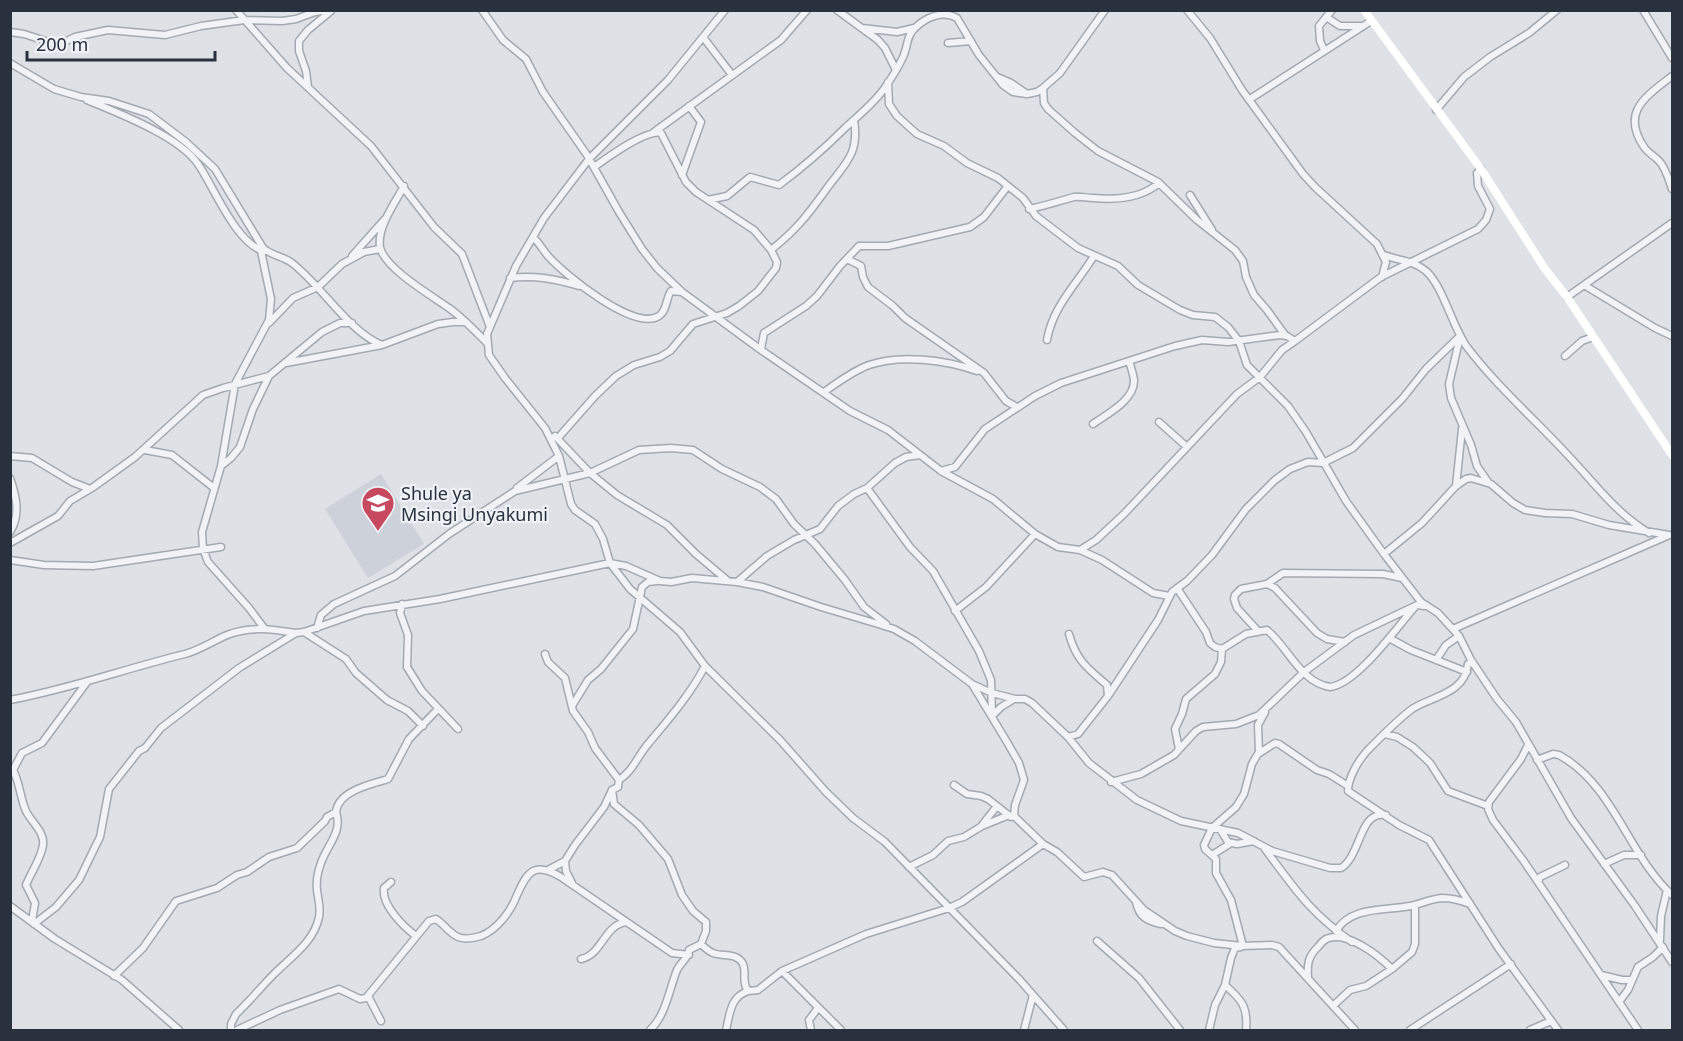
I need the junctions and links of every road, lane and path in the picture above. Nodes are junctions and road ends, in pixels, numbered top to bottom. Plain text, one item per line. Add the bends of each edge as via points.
1 (236, 10) edge
2 (330, 10) edge
3 (482, 10) edge
4 (725, 10) edge
5 (807, 10) edge
6 (837, 10) edge
7 (925, 10) edge
8 (954, 10) edge
9 (1105, 10) edge
10 (1187, 10) edge
11 (1332, 10) edge
12 (1364, 10) edge
13 (1557, 10) edge
14 (1643, 10) edge
15 (1326, 17) junction
16 (930, 18) junction
17 (244, 20) junction
18 (958, 20) junction
19 (1371, 21) junction
20 (1362, 26) junction
21 (861, 28) junction
22 (915, 28) junction
23 (10, 32) edge
24 (703, 37) junction
25 (971, 41) junction
26 (948, 43) dead end
27 (1324, 50) junction
28 (1672, 58) edge
29 (10, 63) edge
30 (896, 70) junction
31 (732, 75) junction
32 (1672, 75) edge
33 (888, 82) junction
34 (1043, 88) junction
35 (308, 89) junction
36 (81, 97) junction
37 (1250, 99) junction
38 (689, 106) junction
39 (1436, 110) junction
40 (854, 120) junction
41 (654, 132) junction
42 (590, 159) junction
43 (594, 168) junction
44 (1481, 169) junction
45 (682, 176) junction
46 (1159, 183) junction
47 (404, 186) junction
48 (1008, 186) junction
49 (1165, 189) junction
50 (1672, 189) edge
51 (1151, 191) junction
52 (1190, 195) dead end
53 (708, 200) junction
54 (1029, 209) junction
55 (388, 216) junction
56 (1672, 223) edge
57 (1216, 235) junction
58 (533, 237) junction
59 (380, 249) junction
60 (771, 250) junction
61 (265, 251) junction
62 (1384, 255) junction
63 (1094, 256) junction
64 (847, 259) junction
65 (347, 261) junction
66 (1412, 261) junction
67 (1381, 277) junction
68 (510, 278) junction
69 (1584, 285) junction
70 (583, 287) junction
71 (318, 288) junction
72 (682, 292) junction
73 (1566, 297) junction
74 (717, 316) junction
75 (466, 322) junction
76 (352, 323) junction
77 (267, 325) junction
78 (490, 327) junction
79 (1285, 335) junction
80 (1460, 336) junction
81 (1672, 336) edge
82 (1593, 337) junction
83 (1047, 340) dead end
84 (1295, 340) junction
85 (1239, 341) junction
86 (487, 343) junction
87 (382, 345) junction
88 (761, 349) junction
89 (1565, 356) dead end
90 (1129, 361) junction
91 (286, 363) junction
92 (984, 373) junction
93 (269, 376) junction
94 (1260, 377) junction
95 (236, 384) junction
96 (824, 392) junction
97 (1017, 408) junction
98 (1159, 423) dead end
99 (1093, 424) dead end
100 (545, 428) junction
101 (1462, 428) junction
102 (558, 438) junction
103 (1187, 447) junction
104 (145, 450) junction
105 (920, 455) junction
106 (1672, 455) edge
107 (10, 456) edge
108 (559, 456) junction
109 (1323, 463) junction
110 (221, 466) junction
111 (941, 471) junction
112 (590, 473) junction
113 (10, 478) edge
114 (566, 479) junction
115 (1488, 483) junction
116 (80, 485) junction
117 (1456, 486) junction
118 (214, 488) junction
119 (867, 488) junction
120 (90, 489) junction
121 (515, 490) junction
122 (66, 506) junction
123 (10, 532) edge
124 (202, 532) junction
125 (816, 532) junction
126 (1649, 533) junction
127 (1035, 534) junction
128 (1671, 535) edge
129 (806, 536) junction
130 (10, 543) edge
131 (815, 544) junction
132 (221, 547) dead end
133 (203, 549) junction
134 (193, 550) junction
135 (1080, 550) junction
136 (607, 551) junction
137 (1384, 554) junction
138 (10, 560) edge
139 (610, 563) junction
140 (626, 566) junction
141 (1402, 578) junction
142 (660, 581) junction
143 (728, 581) junction
144 (737, 582) junction
145 (1266, 584) junction
146 (1177, 588) junction
147 (1169, 596) junction
148 (641, 597) junction
149 (402, 604) junction
150 (1417, 605) junction
151 (1428, 606) junction
152 (956, 611) junction
153 (264, 628) junction
154 (317, 628) junction
155 (894, 629) junction
156 (1454, 629) junction
157 (1258, 631) junction
158 (300, 633) junction
159 (1069, 634) dead end
160 (1459, 636) junction
161 (1389, 638) junction
162 (1345, 642) junction
163 (1222, 649) junction
164 (545, 654) dead end
165 (1436, 660) junction
166 (1473, 663) junction
167 (705, 666) junction
168 (1304, 672) junction
169 (1467, 672) junction
170 (87, 682) junction
171 (972, 684) junction
172 (992, 693) junction
173 (1108, 696) junction
174 (1015, 699) junction
175 (10, 700) edge
176 (572, 706) junction
177 (438, 709) junction
178 (1267, 709) junction
179 (992, 717) junction
180 (423, 726) junction
181 (458, 729) dead end
182 (1078, 734) junction
183 (1385, 734) junction
184 (1068, 737) junction
185 (1528, 745) junction
186 (1075, 747) junction
187 (1179, 749) junction
188 (1258, 754) junction
189 (1537, 760) junction
190 (619, 780) junction
191 (1111, 782) junction
192 (954, 785) dead end
193 (1348, 786) junction
194 (612, 790) junction
195 (996, 806) junction
196 (1488, 806) junction
197 (336, 812) junction
198 (1009, 815) junction
199 (1386, 815) junction
200 (1019, 822) junction
201 (979, 828) junction
202 (1212, 828) junction
203 (1220, 829) junction
204 (1255, 841) junction
205 (1231, 843) junction
206 (1043, 844) junction
207 (1263, 846) junction
208 (1212, 855) junction
209 (1641, 855) junction
210 (565, 861) junction
211 (1604, 864) junction
212 (1565, 865) dead end
213 (909, 867) junction
214 (548, 870) junction
215 (391, 882) dead end
216 (1538, 882) junction
217 (574, 885) junction
218 (1667, 890) junction
219 (1672, 895) edge
220 (962, 902) junction
221 (1470, 904) junction
222 (1415, 905) junction
223 (10, 906) edge
224 (949, 908) junction
225 (958, 915) junction
226 (626, 922) junction
227 (33, 923) junction
228 (1336, 931) junction
229 (416, 936) junction
230 (1097, 941) dead end
231 (1352, 942) junction
232 (701, 944) junction
233 (1661, 944) junction
234 (1242, 946) junction
235 (672, 953) junction
236 (689, 955) junction
237 (581, 959) dead end
238 (1672, 962) edge
239 (1511, 964) junction
240 (678, 967) junction
241 (1392, 969) junction
242 (782, 971) junction
243 (1601, 975) junction
244 (114, 976) junction
245 (1308, 978) junction
246 (1631, 980) junction
247 (1225, 985) junction
248 (748, 991) junction
249 (1033, 995) junction
250 (368, 996) junction
251 (1619, 1002) junction
252 (1334, 1005) junction
253 (818, 1008) junction
254 (381, 1021) dead end
255 (1551, 1021) junction
256 (179, 1030) edge
257 (231, 1030) edge
258 (237, 1030) edge
259 (650, 1030) edge
260 (726, 1030) edge
261 (812, 1030) edge
262 (841, 1030) edge
263 (1024, 1030) edge
264 (1064, 1030) edge
265 (1180, 1030) edge
266 (1209, 1030) edge
267 (1246, 1030) edge
268 (1355, 1030) edge
269 (1410, 1030) edge
270 (1530, 1030) edge
271 (1558, 1030) edge
272 (1638, 1030) edge

1 - 17 street
2 - 17 street via 282,21
2 - 35 street via 300,41
3 - 42 street via 503,40 526,59 549,102
4 - 24 street
5 - 31 street via 781,40
6 - 21 street
7 - 16 street
8 - 18 street
9 - 34 street via 1067,65
10 - 37 street
11 - 15 street
12 - 19 main road
13 - 39 street via 1464,77
14 - 28 street
15 - 20 street via 1340,26
15 - 27 street via 1318,26
16 - 18 street via 950,15
16 - 22 street
17 - 23 street via 165,35 108,30 58,45
17 - 35 street
18 - 25 street
19 - 20 street
19 - 39 main road
20 - 27 street
21 - 22 street via 897,32
21 - 30 street via 883,45
22 - 30 street
24 - 31 street
24 - 42 street via 668,80
25 - 26 street
25 - 34 street via 997,77 1027,94
27 - 37 street
29 - 36 street via 54,89
30 - 33 street
31 - 38 street
32 - 50 street via 1641,103 1633,119 1644,147 1662,165
33 - 40 street
33 - 48 street via 889,104 917,134
34 - 46 street via 1048,109 1075,133 1098,151
35 - 47 street via 371,146
36 - 61 street via 162,134 189,152 238,229 253,246
36 - 61 street via 149,114 186,142 215,169
37 - 62 street via 1314,187 1361,228
38 - 41 street
38 - 45 street via 701,122
39 - 44 main road
40 - 53 street via 778,185 750,177 727,196
40 - 60 street via 856,135 848,162 802,222
41 - 43 street
41 - 45 street via 661,133 666,140
42 - 43 street
42 - 58 street
43 - 72 street via 642,249
44 - 66 street via 1477,182 1490,209 1486,220 1478,228
44 - 73 main road
45 - 53 street
46 - 49 street
46 - 51 street
47 - 55 street
47 - 78 street via 434,227 464,256
48 - 54 street
48 - 64 street via 979,222 970,227 888,246 861,245
49 - 51 street
49 - 57 street
51 - 54 street via 1106,199 1074,197
52 - 57 street
53 - 60 street via 754,230
54 - 63 street via 1047,226
55 - 59 street
55 - 65 street
56 - 69 street
57 - 79 street via 1240,257 1250,287
58 - 68 street
58 - 70 street
59 - 65 street
59 - 75 street via 410,282
60 - 74 street via 777,262 767,281 739,306
61 - 71 street via 292,263
61 - 77 street via 271,299
62 - 66 street
62 - 67 street via 1386,267
63 - 83 street via 1058,306
63 - 85 street via 1118,266 1138,285 1180,310 1220,319
64 - 88 street via 806,306 764,333
64 - 92 street via 861,266 868,287 905,318
65 - 71 street
66 - 67 street
66 - 80 street via 1433,279
67 - 84 street
68 - 70 street via 546,278
68 - 78 street
69 - 73 street
69 - 81 street
70 - 72 street via 617,309 643,318 663,313 671,291
71 - 76 street
71 - 77 street via 293,298
72 - 74 street
73 - 82 main road
74 - 88 street
74 - 102 street via 693,324 660,357 616,376
75 - 86 street
75 - 87 street via 438,324
76 - 87 street
76 - 91 street via 340,323 322,332
77 - 95 street
78 - 86 street
79 - 84 street
79 - 85 street
80 - 101 street via 1449,391
80 - 109 street via 1363,440
80 - 126 street via 1623,516
82 - 89 street
82 - 106 main road
84 - 94 street
85 - 90 street via 1202,340
85 - 94 street via 1247,365
86 - 100 street via 489,356
87 - 91 street
88 - 96 street
90 - 97 street via 1061,383
90 - 99 street via 1134,381 1130,392 1116,409
91 - 93 street
92 - 96 street via 946,362 888,362 864,368
92 - 97 street via 1006,401
93 - 95 street
93 - 110 street via 240,447
94 - 103 street via 1237,394
94 - 109 street via 1288,406
95 - 104 street via 203,395
95 - 110 street
96 - 105 street via 850,411 888,429
97 - 111 street via 982,432 955,467
98 - 103 street
100 - 102 street
100 - 108 street
101 - 115 street
101 - 117 street
102 - 112 street
103 - 135 street via 1124,514
104 - 118 street via 172,455
104 - 120 street
105 - 111 street
105 - 119 street via 895,463
107 - 116 street via 32,458
108 - 114 street
108 - 121 street
109 - 137 street
109 - 146 street via 1300,464 1279,476 1246,509 1212,555
110 - 118 street
111 - 127 street via 993,499
112 - 114 street
112 - 129 street via 639,450 693,450 768,493
112 - 143 street via 617,495 667,525
113 - 123 street via 17,510
114 - 121 street
114 - 136 street via 571,504 595,524
115 - 117 street via 1466,478
115 - 126 street via 1525,510 1572,514
116 - 120 street
116 - 122 street
117 - 137 street via 1422,523
118 - 124 street
119 - 125 street via 838,506
119 - 152 street via 910,547 933,571
120 - 122 street
121 - 154 street via 395,576 334,604 321,615
122 - 130 street via 55,518
124 - 133 street
124 - 134 street
125 - 129 street
125 - 131 street
126 - 128 street
127 - 135 street via 1058,547
127 - 152 street via 986,587
128 - 156 street
129 - 131 street
129 - 144 street via 767,556
131 - 155 street via 864,607
132 - 133 street
133 - 134 street
133 - 153 street via 208,562
134 - 138 street via 93,566
135 - 147 street via 1153,593
136 - 139 street
136 - 140 street
137 - 141 street
139 - 140 street
139 - 148 street
139 - 149 street
140 - 142 street
141 - 145 street via 1291,572
141 - 151 street
142 - 143 street
142 - 148 street via 644,584
143 - 144 street
144 - 155 street
145 - 157 street via 1241,589 1234,599
145 - 162 street via 1275,588 1322,637
146 - 147 street
146 - 163 street via 1210,643
147 - 173 street via 1158,620
148 - 167 street via 680,632
148 - 176 street via 633,629 606,664 585,683
149 - 154 street via 364,611
149 - 177 street via 400,613 408,634 407,667
150 - 151 street
150 - 161 street
150 - 162 street via 1365,628
151 - 156 street
152 - 172 street via 980,651
153 - 158 street
153 - 170 street via 235,633 198,650
154 - 158 street
155 - 171 street
156 - 160 street
157 - 163 street via 1235,639
157 - 168 street via 1270,632
158 - 180 street via 346,659 356,673
158 - 227 street via 261,653 205,693 139,751 109,789 100,837 79,880 56,907
159 - 173 street via 1073,651 1107,685
160 - 165 street via 1446,645
160 - 166 street
161 - 165 street
161 - 168 street via 1334,687 1325,686
162 - 168 street
163 - 187 street via 1215,674 1186,699 1175,729
164 - 176 street via 567,681
165 - 169 street
166 - 169 street via 1468,664
166 - 185 street
167 - 190 street via 667,724 630,773
167 - 213 street via 853,818 885,842
168 - 178 street
169 - 183 street via 1449,692 1412,709
170 - 175 street
170 - 227 street via 42,743 22,753 13,770 22,801 43,844 26,885 35,903
171 - 172 street
171 - 179 street
172 - 174 street
172 - 179 street
173 - 182 street
174 - 179 street
174 - 184 street via 1032,703
176 - 190 street via 595,748
177 - 180 street
177 - 181 street
178 - 187 street via 1236,724 1203,727
178 - 188 street via 1258,725
179 - 200 street via 1023,776 1014,808
180 - 197 street via 406,743 388,779 352,792 337,805
182 - 184 street
182 - 186 street
183 - 193 street via 1361,758
183 - 196 street via 1413,747 1448,791
184 - 186 street
185 - 189 street
185 - 196 street
186 - 191 street
187 - 191 street via 1141,774
188 - 193 street via 1279,744
188 - 202 street via 1239,803
189 - 209 street via 1559,755 1586,775
189 - 211 street
190 - 194 street via 618,787
191 - 202 street via 1137,800 1181,821
192 - 195 street
193 - 199 street via 1352,795
194 - 210 street
194 - 232 street via 614,804 652,838 668,859 682,895 706,922
195 - 198 street
195 - 201 street
196 - 216 street via 1492,820
197 - 244 street via 297,848 269,857 217,888 176,902 143,948
197 - 257 street via 337,831 318,875 321,908 314,932 236,1014
198 - 200 street
198 - 201 street
199 - 207 street via 1371,819 1350,860 1341,868
199 - 221 street via 1429,840
200 - 206 street
201 - 213 street via 948,841 933,855
202 - 203 street
202 - 208 street via 1204,845
203 - 204 street
203 - 205 street
204 - 205 street
204 - 207 street
205 - 208 street
206 - 220 street
206 - 234 street via 1084,877 1103,872 1112,875 1150,914 1175,931 1214,943
207 - 228 street via 1302,899
208 - 234 street via 1216,859 1216,873 1234,909
209 - 211 street via 1624,855
209 - 218 street
210 - 214 street
210 - 217 street via 567,875
211 - 233 street
212 - 216 street via 1540,877
213 - 224 street
214 - 217 street
214 - 229 street via 538,869 525,877 509,911 485,934 459,937 433,919
215 - 229 street via 384,888 385,899 400,923
216 - 243 street
217 - 226 street
218 - 219 street
218 - 233 street via 1661,916
220 - 224 street
220 - 225 street
221 - 222 street via 1441,898
221 - 239 street
222 - 228 street via 1364,912 1342,922
222 - 241 street via 1414,948
223 - 227 street
224 - 225 street
224 - 242 street via 866,934
225 - 249 street
226 - 235 street
226 - 237 street via 614,925 597,948
227 - 244 street
228 - 231 street
229 - 250 street
230 - 265 street via 1139,978
231 - 241 street via 1377,955
231 - 245 street via 1337,937 1325,939 1309,960
232 - 236 street via 689,950
232 - 248 street via 713,953 740,960
233 - 238 street
233 - 246 street
234 - 245 street via 1279,947
234 - 247 street via 1235,948 1231,957
235 - 236 street
235 - 240 street
236 - 240 street
239 - 255 street
239 - 269 street
240 - 259 street via 662,1012
241 - 252 street via 1366,986 1350,990
242 - 248 street via 758,990
242 - 253 street
243 - 246 street
243 - 251 street
244 - 256 street
245 - 252 street
246 - 251 street
247 - 266 street
247 - 267 street via 1241,999
248 - 260 street via 734,1000
249 - 263 street
249 - 264 street
250 - 254 street
250 - 258 street via 360,999 342,989 331,990
251 - 272 street
252 - 268 street
253 - 261 street via 809,1020
253 - 262 street
255 - 270 street
255 - 271 street

